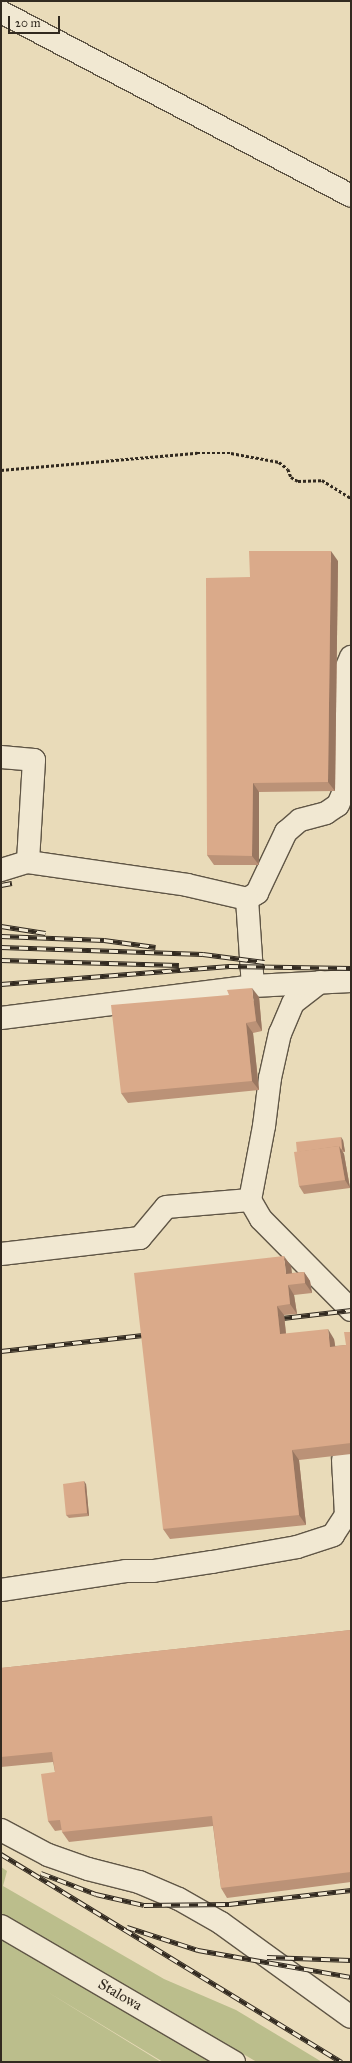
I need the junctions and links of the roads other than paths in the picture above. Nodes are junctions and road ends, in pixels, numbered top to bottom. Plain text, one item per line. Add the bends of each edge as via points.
1 (1, 12) edge
2 (351, 196) edge
3 (351, 657) edge
4 (1, 757) edge
5 (28, 862) junction
6 (1, 870) edge
7 (247, 899) junction
8 (351, 981) edge
9 (320, 982) junction
10 (253, 986) junction
11 (1, 1018) edge
12 (250, 1200) junction
13 (1, 1254) edge
14 (351, 1310) edge
15 (343, 1460) dead end
16 (349, 1492) edge
17 (1, 1590) edge
18 (1, 1830) edge
19 (3, 1928) edge
20 (351, 2017) edge
21 (234, 2062) edge

1 - 2 street
3 - 7 street via 344,676 343,793 338,805 326,813 300,820 286,832 263,885 257,893
4 - 5 street via 34,760
5 - 6 street
5 - 7 street via 187,885
7 - 10 street
8 - 9 street
9 - 10 street
9 - 12 street via 294,1003 280,1033
10 - 11 street
12 - 13 street via 166,1207 140,1238
12 - 14 street via 261,1219
15 - 16 street
16 - 17 street via 346,1515 333,1535 297,1547 153,1571 126,1571
18 - 20 street via 48,1855 88,1869 139,1882 179,1899 221,1923
19 - 21 street, Stalowa

